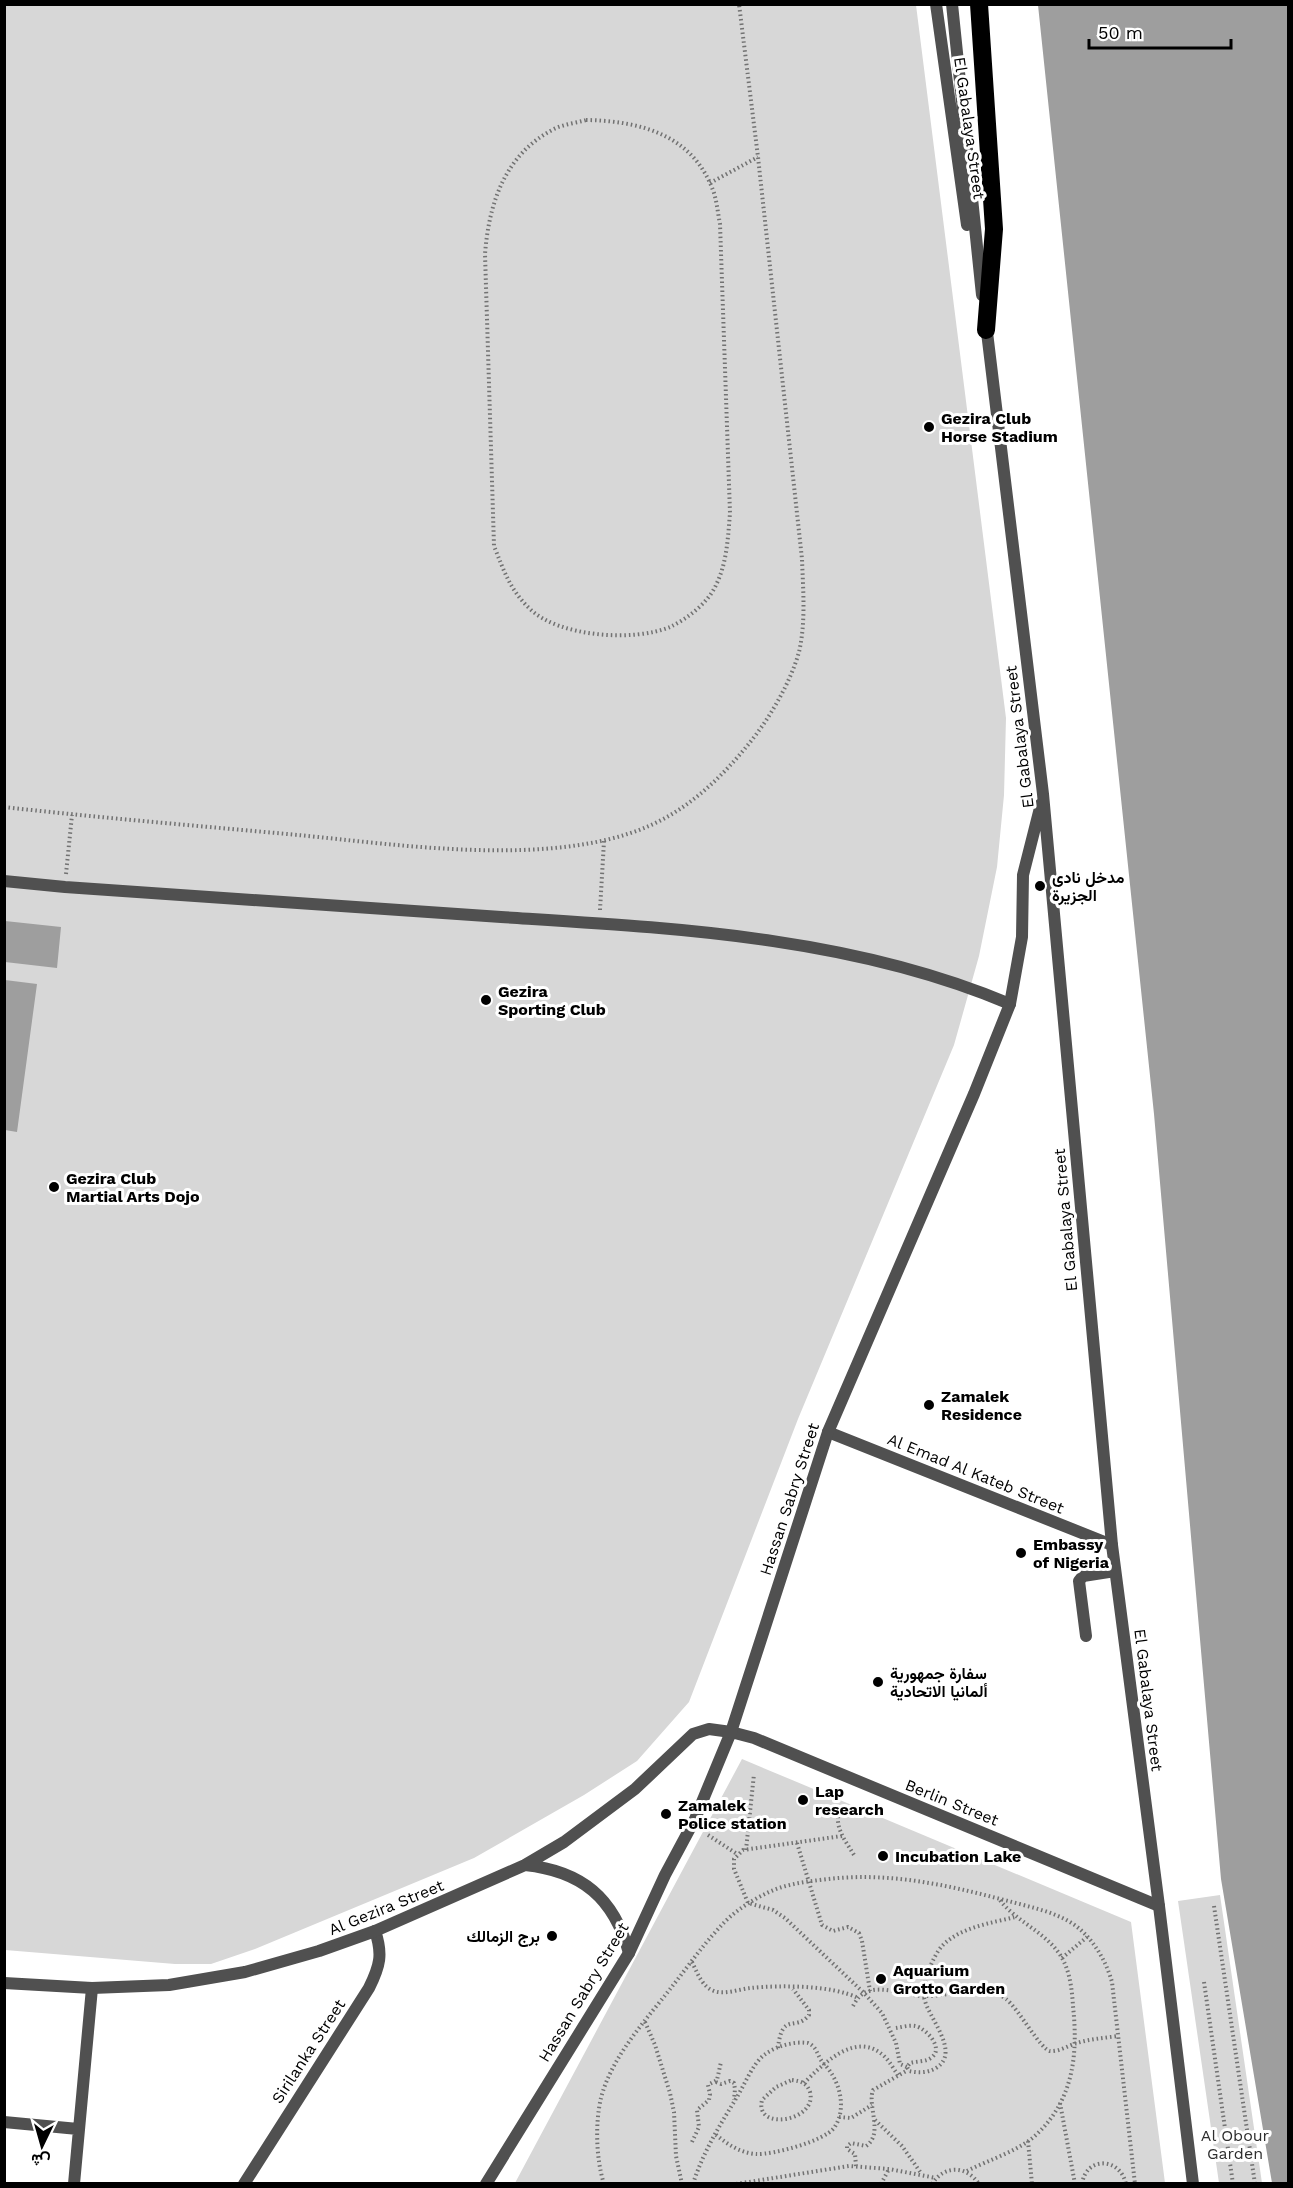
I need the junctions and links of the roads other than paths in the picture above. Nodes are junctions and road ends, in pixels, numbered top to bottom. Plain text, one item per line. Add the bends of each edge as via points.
1 (936, 4) edge
2 (952, 4) edge
3 (979, 4) edge
4 (978, 254) junction
5 (986, 330) junction
6 (1043, 794) junction
7 (4, 881) edge
8 (1010, 1004) junction
9 (828, 1432) junction
10 (1112, 1545) junction
11 (1115, 1571) junction
12 (1086, 1636) dead end
13 (731, 1732) junction
14 (525, 1865) junction
15 (1159, 1906) junction
16 (375, 1931) junction
17 (629, 1953) junction
18 (4, 1983) edge
19 (92, 1988) junction
20 (4, 2122) edge
21 (78, 2129) junction
22 (74, 2184) edge
23 (244, 2184) edge
24 (486, 2184) edge
25 (1193, 2184) edge

1 - 4 street, El Gabalaya Street via 968,233
2 - 4 street, El Gabalaya Street
3 - 5 highway via 994,229
4 - 5 street, El Gabalaya Street
5 - 6 street, El Gabalaya Street
6 - 8 street, Hassan Sabry Street via 1023,875 1022,937
6 - 10 street, El Gabalaya Street
7 - 8 street via 599,923 755,938 874,960
8 - 9 street, Hassan Sabry Street
9 - 10 street, Al Emad Al Kateb Street
9 - 13 street, Hassan Sabry Street
10 - 11 street, El Gabalaya Street
11 - 12 street via 1083,1576 1079,1581
11 - 15 street, El Gabalaya Street
13 - 14 street, Al Gezira Street via 709,1729 693,1734 635,1789
13 - 15 street, Berlin Street via 754,1738
13 - 17 street, Hassan Sabry Street via 695,1819
14 - 16 street, Al Gezira Street
14 - 17 street via 567,1873 585,1884 614,1914
15 - 25 street, El Gabalaya Street
16 - 19 street, Al Gezira Street via 245,1972 169,1985
16 - 23 street, Sirilanka Street via 380,1960 369,1988
17 - 24 street, Hassan Sabry Street
18 - 19 street, Al Gezira Street
19 - 21 street
20 - 21 street
21 - 22 street

